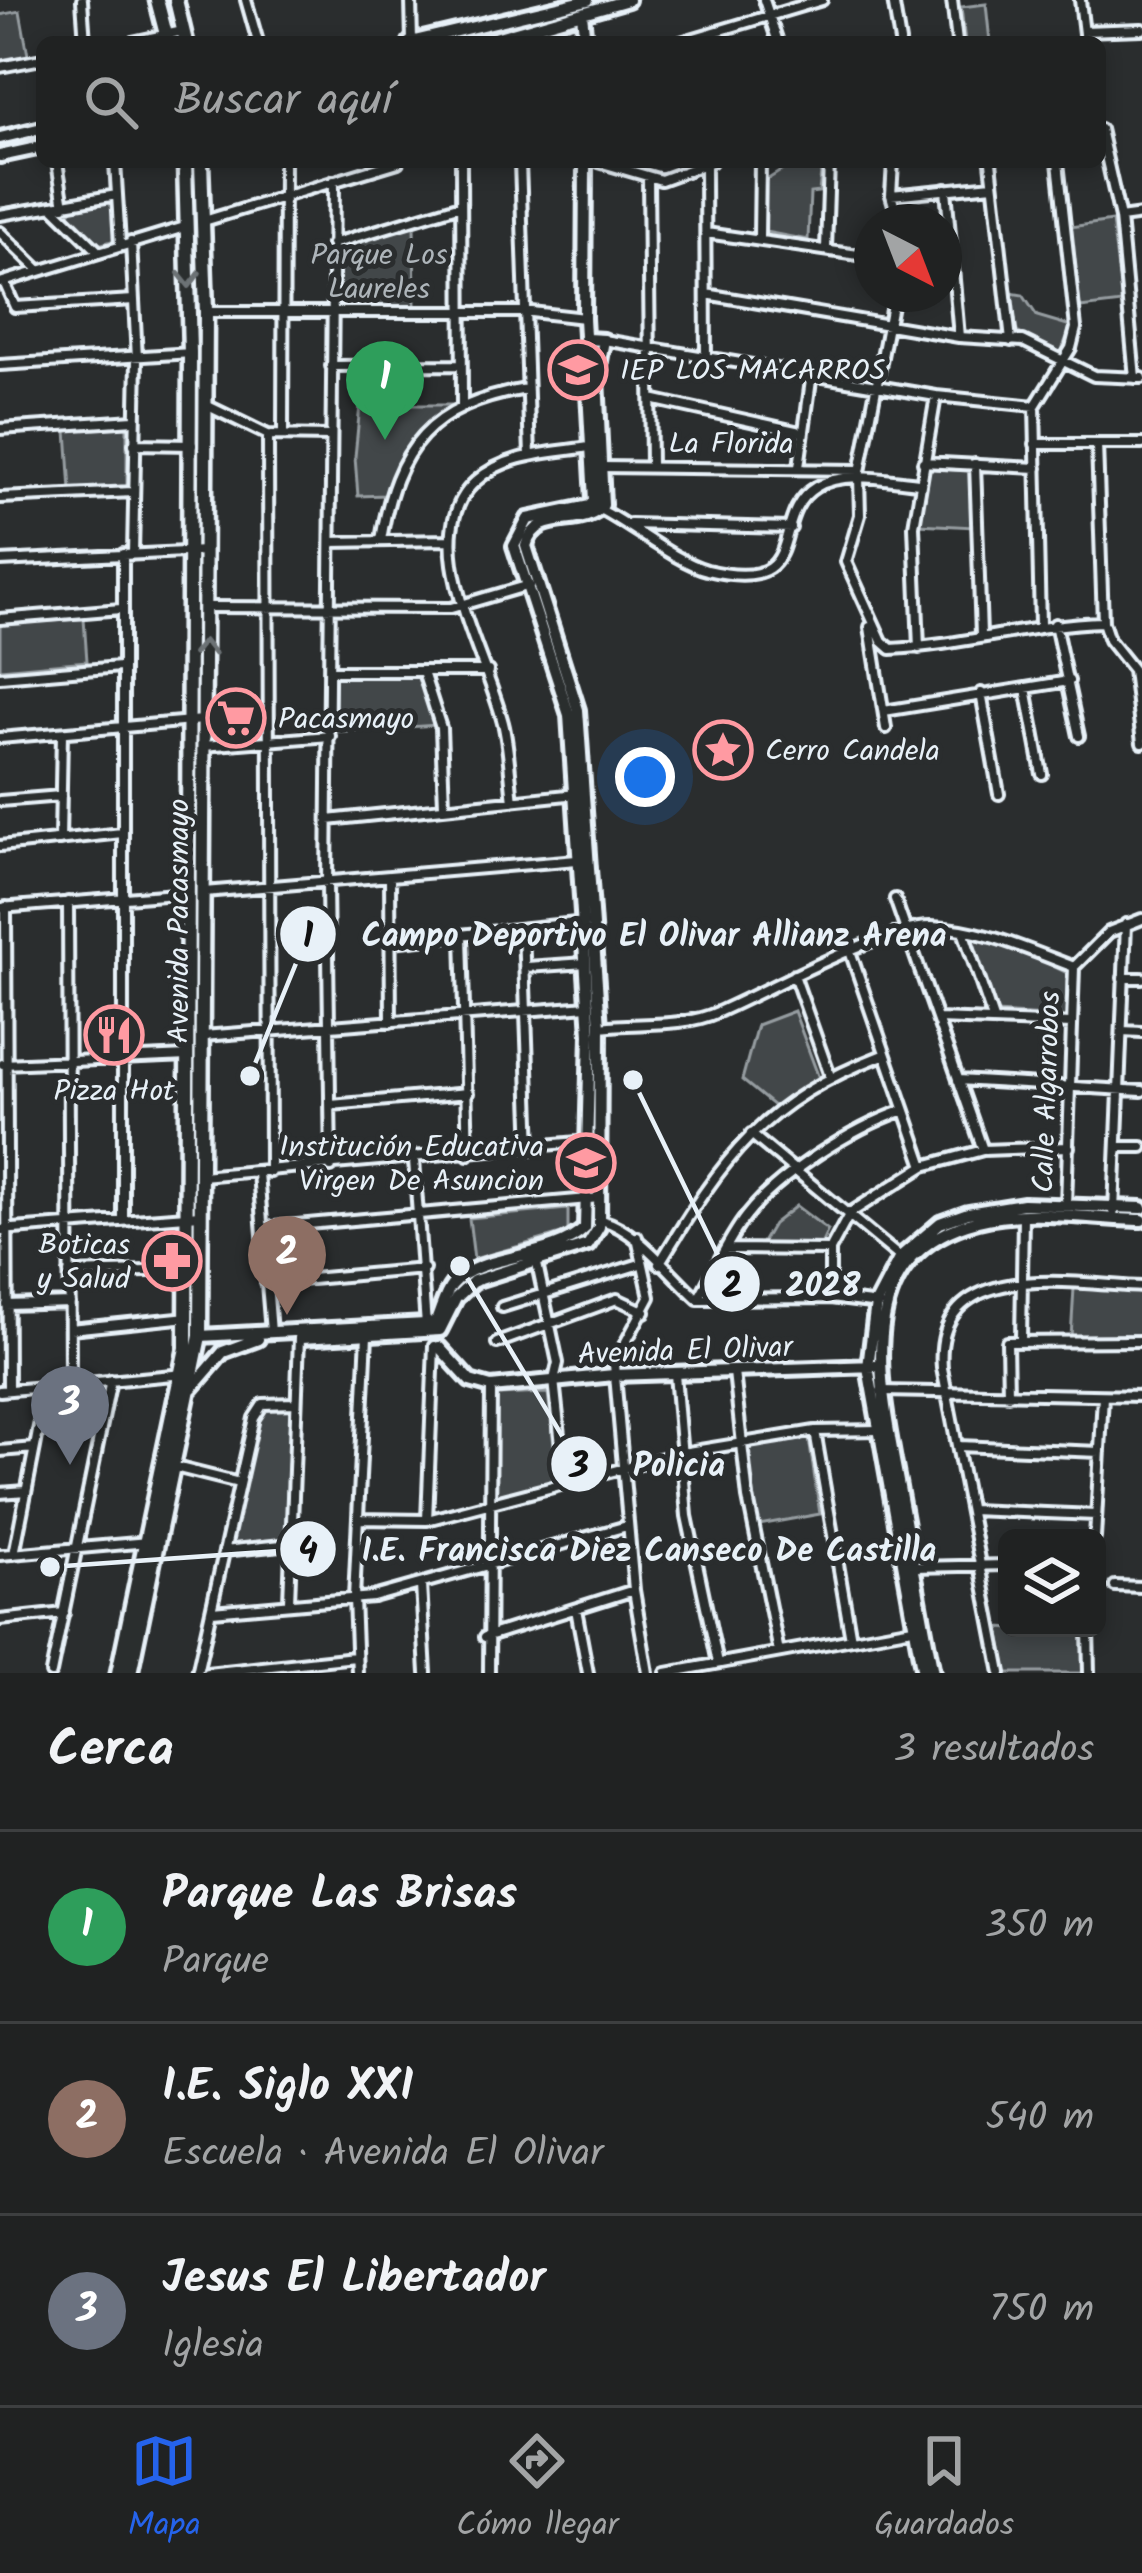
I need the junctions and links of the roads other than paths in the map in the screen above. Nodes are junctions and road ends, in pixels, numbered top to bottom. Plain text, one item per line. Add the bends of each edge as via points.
1 (82, 0) edge
2 (157, 0) edge
3 (176, 0) edge
4 (246, 0) edge
5 (411, 0) edge
6 (628, 0) edge
7 (764, 0) edge
8 (822, 0) edge
9 (893, 0) edge
10 (954, 0) edge
11 (1080, 0) edge
12 (583, 4) edge
13 (769, 15) junction
14 (1142, 29) edge
15 (1084, 31) junction
16 (85, 36) edge
17 (166, 36) edge
18 (185, 36) edge
19 (256, 36) edge
20 (412, 36) edge
21 (439, 36) edge
22 (497, 36) edge
23 (585, 36) edge
24 (701, 36) edge
25 (776, 36) edge
26 (899, 36) edge
27 (956, 36) edge
28 (1084, 36) edge
29 (36, 60) edge
30 (0, 67) edge
31 (36, 129) edge
32 (0, 138) edge
33 (36, 148) edge
34 (0, 156) edge
35 (1106, 156) edge
36 (57, 168) edge
37 (115, 168) edge
38 (185, 168) edge
39 (201, 168) edge
40 (284, 168) edge
41 (377, 168) edge
42 (461, 168) edge
43 (520, 168) edge
44 (585, 168) edge
45 (617, 168) edge
46 (696, 168) edge
47 (708, 168) edge
48 (760, 168) edge
49 (829, 168) edge
50 (892, 168) edge
51 (992, 168) edge
52 (1059, 168) edge
53 (648, 178) junction
54 (334, 182) junction
55 (993, 185) junction
56 (946, 189) junction
57 (117, 195) junction
58 (891, 195) junction
59 (283, 197) junction
60 (894, 204) edge
61 (461, 205) junction
62 (59, 207) junction
63 (0, 215) edge
64 (1142, 215) edge
65 (1120, 218) junction
66 (203, 221) junction
67 (188, 226) junction
68 (0, 232) edge
69 (706, 232) junction
70 (759, 236) junction
71 (126, 244) junction
72 (332, 244) junction
73 (826, 250) junction
74 (98, 251) junction
75 (854, 254) edge
76 (39, 270) junction
77 (2, 283) edge
78 (706, 294) junction
79 (134, 301) junction
80 (281, 310) junction
81 (330, 310) junction
82 (206, 312) junction
83 (461, 312) junction
84 (891, 312) edge
85 (525, 314) junction
86 (584, 318) junction
87 (889, 323) junction
88 (959, 337) junction
89 (587, 339) junction
90 (604, 340) junction
91 (1011, 340) junction
92 (651, 344) junction
93 (206, 352) junction
94 (190, 353) junction
95 (706, 356) junction
96 (137, 358) junction
97 (1061, 361) junction
98 (0, 365) edge
99 (461, 365) junction
100 (331, 366) junction
101 (812, 374) junction
102 (1139, 378) edge
103 (876, 385) junction
104 (526, 389) junction
105 (936, 396) junction
106 (651, 399) junction
107 (206, 404) junction
108 (462, 406) junction
109 (1035, 406) junction
110 (134, 421) junction
111 (0, 429) edge
112 (800, 432) junction
113 (268, 435) junction
114 (283, 435) junction
115 (330, 436) junction
116 (134, 444) junction
117 (205, 444) junction
118 (1035, 444) junction
119 (190, 445) junction
120 (1097, 445) junction
121 (1142, 445) edge
122 (590, 447) junction
123 (530, 456) junction
124 (923, 462) junction
125 (975, 464) junction
126 (601, 467) junction
127 (651, 467) junction
128 (799, 467) junction
129 (1037, 468) junction
130 (860, 474) junction
131 (918, 483) junction
132 (133, 492) junction
133 (0, 498) edge
134 (601, 510) junction
135 (628, 524) junction
136 (791, 528) junction
137 (381, 540) junction
138 (449, 540) junction
139 (331, 542) junction
140 (205, 551) junction
141 (188, 552) junction
142 (128, 554) junction
143 (0, 561) edge
144 (529, 585) junction
145 (331, 605) junction
146 (267, 606) junction
147 (204, 607) junction
148 (464, 607) junction
149 (121, 609) junction
150 (0, 620) edge
151 (869, 620) junction
152 (1103, 622) junction
153 (1055, 624) junction
154 (1040, 626) junction
155 (981, 634) junction
156 (920, 648) junction
157 (121, 668) junction
158 (1137, 669) edge
159 (331, 671) junction
160 (488, 671) junction
161 (424, 672) junction
162 (0, 677) edge
163 (1069, 681) junction
164 (1026, 688) junction
165 (981, 693) junction
166 (884, 711) junction
167 (203, 721) junction
168 (188, 722) junction
169 (886, 728) dead end
170 (121, 729) junction
171 (62, 733) junction
172 (330, 736) junction
173 (1079, 736) dead end
174 (0, 738) edge
175 (266, 741) junction
176 (1142, 743) edge
177 (203, 746) junction
178 (1042, 773) dead end
179 (578, 794) junction
180 (999, 794) dead end
181 (61, 796) junction
182 (0, 801) edge
183 (513, 801) junction
184 (444, 805) junction
185 (328, 820) junction
186 (122, 833) junction
187 (61, 840) junction
188 (0, 846) edge
189 (578, 860) junction
190 (390, 877) junction
191 (328, 884) junction
192 (266, 889) junction
193 (195, 892) junction
194 (123, 896) junction
195 (895, 899) dead end
196 (68, 902) junction
197 (3, 908) edge
198 (1142, 919) edge
199 (586, 922) junction
200 (1126, 924) junction
201 (523, 930) junction
202 (909, 930) junction
203 (964, 932) junction
204 (462, 935) junction
205 (391, 942) junction
206 (851, 954) junction
207 (589, 963) junction
208 (527, 967) junction
209 (1074, 967) junction
210 (2, 971) edge
211 (794, 975) junction
212 (1123, 978) junction
213 (1142, 978) edge
214 (592, 1005) junction
215 (529, 1013) junction
216 (468, 1018) junction
217 (938, 1019) junction
218 (993, 1019) junction
219 (391, 1022) junction
220 (1072, 1024) junction
221 (2, 1026) edge
222 (330, 1026) junction
223 (599, 1028) junction
224 (266, 1031) junction
225 (1122, 1031) junction
226 (1142, 1032) edge
227 (201, 1036) junction
228 (883, 1055) junction
229 (189, 1056) junction
230 (122, 1058) junction
231 (67, 1060) junction
232 (3, 1064) junction
233 (830, 1076) junction
234 (958, 1080) junction
235 (1070, 1085) junction
236 (1120, 1089) junction
237 (1142, 1091) edge
238 (468, 1093) junction
239 (331, 1105) junction
240 (902, 1111) junction
241 (751, 1134) junction
242 (595, 1141) junction
243 (1069, 1147) junction
244 (1118, 1147) junction
245 (1142, 1147) edge
246 (531, 1150) junction
247 (982, 1150) junction
248 (468, 1155) junction
249 (414, 1160) junction
250 (924, 1166) junction
251 (332, 1167) junction
252 (2, 1170) edge
253 (270, 1172) junction
254 (258, 1173) junction
255 (797, 1173) junction
256 (200, 1177) junction
257 (595, 1198) junction
258 (1142, 1208) edge
259 (1066, 1212) junction
260 (850, 1213) junction
261 (1114, 1214) junction
262 (1023, 1215) junction
263 (194, 1216) junction
264 (419, 1216) junction
265 (123, 1220) junction
266 (601, 1220) junction
267 (1142, 1220) edge
268 (69, 1225) junction
269 (263, 1228) junction
270 (3, 1230) edge
271 (637, 1237) junction
272 (728, 1249) junction
273 (830, 1250) junction
274 (905, 1261) junction
275 (537, 1264) junction
276 (640, 1264) junction
277 (659, 1264) junction
278 (194, 1269) junction
279 (424, 1269) junction
280 (69, 1273) junction
281 (3, 1277) edge
282 (266, 1283) junction
283 (1021, 1284) junction
284 (1142, 1287) edge
285 (543, 1298) junction
286 (830, 1298) junction
287 (698, 1299) junction
288 (70, 1304) junction
289 (881, 1304) junction
290 (7, 1306) junction
291 (502, 1307) dead end
292 (645, 1312) junction
293 (193, 1316) junction
294 (548, 1328) junction
295 (70, 1329) junction
296 (367, 1331) junction
297 (272, 1332) junction
298 (3, 1333) edge
299 (300, 1334) junction
300 (434, 1335) junction
301 (200, 1336) junction
302 (1021, 1340) junction
303 (1142, 1341) edge
304 (497, 1343) dead end
305 (872, 1366) junction
306 (734, 1372) junction
307 (189, 1374) junction
308 (675, 1374) junction
309 (614, 1375) junction
310 (111, 1380) junction
311 (554, 1380) junction
312 (70, 1384) junction
313 (47, 1386) junction
314 (490, 1387) junction
315 (192, 1388) junction
316 (4, 1390) edge
317 (881, 1391) junction
318 (948, 1394) junction
319 (1008, 1395) junction
320 (1103, 1396) junction
321 (1142, 1396) edge
322 (295, 1403) junction
323 (884, 1430) junction
324 (815, 1431) junction
325 (741, 1442) junction
326 (958, 1446) junction
327 (34, 1448) junction
328 (0, 1451) edge
329 (1100, 1452) junction
330 (682, 1453) junction
331 (621, 1466) junction
332 (175, 1467) junction
333 (565, 1482) junction
334 (239, 1484) junction
335 (26, 1491) junction
336 (0, 1493) edge
337 (489, 1504) junction
338 (970, 1510) junction
339 (1096, 1515) junction
340 (358, 1519) junction
341 (427, 1520) junction
342 (627, 1526) junction
343 (1095, 1529) edge
344 (153, 1542) junction
345 (291, 1544) junction
346 (78, 1546) junction
347 (224, 1551) junction
348 (14, 1554) junction
349 (0, 1556) edge
350 (980, 1563) junction
351 (998, 1564) edge
352 (486, 1566) junction
353 (908, 1568) junction
354 (422, 1584) junction
355 (1114, 1586) dead end
356 (1142, 1587) edge
357 (634, 1590) junction
358 (354, 1598) junction
359 (290, 1602) junction
360 (576, 1609) junction
361 (212, 1612) junction
362 (64, 1613) junction
363 (0, 1620) edge
364 (991, 1622) junction
365 (998, 1622) edge
366 (919, 1627) junction
367 (485, 1637) junction
368 (1088, 1637) edge
369 (851, 1639) junction
370 (779, 1652) junction
371 (355, 1657) junction
372 (718, 1663) junction
373 (292, 1668) edge
374 (703, 1670) edge
375 (237, 1672) edge
376 (51, 1673) edge
377 (118, 1673) edge
378 (130, 1673) edge
379 (197, 1673) edge
380 (207, 1673) edge
381 (357, 1673) edge
382 (426, 1673) edge
383 (489, 1673) edge
384 (588, 1673) edge
385 (649, 1673) edge
386 (666, 1673) edge
387 (923, 1673) edge
388 (932, 1673) edge
389 (1001, 1673) edge
390 (1090, 1673) edge

1 - 16 street
2 - 17 main road
3 - 18 main road
4 - 19 street
5 - 20 street
6 - 12 street
7 - 13 street
8 - 13 street
9 - 26 street
10 - 27 street
11 - 15 street
12 - 21 street
12 - 22 street
12 - 23 street
13 - 24 street
13 - 25 street
14 - 15 street
15 - 28 street
29 - 30 street
31 - 32 street
33 - 34 street
35 - 65 street
36 - 62 street
37 - 57 street
38 - 67 main road, Avenida Pacasmayo
39 - 66 main road, Avenida Pacasmayo
40 - 59 street
41 - 54 street
42 - 61 street
43 - 85 street
44 - 86 street
45 - 53 street
46 - 53 street
47 - 69 street
48 - 70 street
49 - 73 street
50 - 58 street
51 - 55 street
52 - 97 street via 1076,328
53 - 92 street
54 - 59 street
54 - 72 street
55 - 56 street
55 - 91 street
56 - 58 street
56 - 88 street
57 - 62 street
57 - 71 street
58 - 60 street
59 - 66 street
59 - 80 street
61 - 72 street
61 - 83 street
62 - 63 street
62 - 74 street
64 - 65 street
65 - 102 street
66 - 82 main road, Avenida Pacasmayo
67 - 71 street
67 -> 94 main road, Avenida Pacasmayo
68 - 76 street
69 - 70 street
69 - 78 street
70 - 73 street
71 - 74 street
71 - 79 street
72 - 81 street
73 - 75 street
74 - 76 street
76 - 77 street
77 - 79 street via 16,307
78 - 87 street
78 - 95 street
79 - 96 street
80 - 81 street
80 - 82 street
80 - 114 street
81 - 83 street
81 - 100 street
82 - 93 main road, Avenida Pacasmayo
83 - 85 street
83 - 99 street
84 - 87 street
85 - 86 street
85 - 104 street
86 - 89 street
87 - 88 street
87 - 103 street
88 - 91 street
89 - 90 street
89 - 122 street
90 - 92 street
90 - 126 street via 597,377
91 - 97 street
92 - 95 street
92 - 106 street
93 - 94 street
93 - 107 main road, Avenida Pacasmayo
94 - 96 street
94 - 119 main road, Avenida Pacasmayo
95 - 101 street
96 - 98 street
96 - 110 street
97 - 102 street via 1094,376
97 - 109 street
99 - 100 street
99 - 108 street
100 - 115 street
101 - 103 street
101 - 112 street
103 - 105 street
103 - 130 street
104 - 108 street
104 - 123 street
105 - 109 street
105 - 124 street
106 - 112 street
106 - 127 street
107 - 113 street
107 - 117 main road, Avenida Pacasmayo
108 - 137 street via 423,433 397,472
109 - 118 street
110 - 111 street
110 - 116 street
112 - 128 street
113 - 114 street
113 - 146 street
114 - 115 street
115 - 139 street
116 - 119 street
116 - 132 street
117 - 119 street
117 - 140 main road, Avenida Pacasmayo
118 - 120 street
118 - 129 street
119 - 141 main road, Avenida Pacasmayo
120 - 121 street
120 - 152 street
122 - 123 street
122 - 144 street via 593,503 539,514 516,534
123 - 138 street via 476,481 457,508
124 - 125 street
124 - 131 street
125 - 129 street
125 - 155 street
126 - 127 street, La Florida
126 - 134 street
127 - 128 street, La Florida
128 - 130 street, La Florida
129 - 154 street
130 - 131 street, La Florida
130 - 136 street via 811,490
130 - 151 street via 847,562
131 - 156 street
132 - 133 street
132 - 142 street
134 - 135 street
134 - 144 street via 531,531
135 - 136 street
135 - 136 street via 703,569 746,574 770,569
137 - 138 street
137 - 139 street
138 - 148 street
139 - 145 street
140 - 141 street
140 - 147 main road, Avenida Pacasmayo
141 - 142 street
141 - 168 main road, Avenida Pacasmayo
142 - 143 street
142 - 149 street
144 - 148 street
144 - 179 street via 578,710
145 - 146 street
145 - 148 street
145 - 159 street
146 - 147 street
146 - 175 street
167 -> 147 main road, Avenida Pacasmayo
148 - 160 street
149 - 150 street
149 - 157 street
151 - 156 street via 891,649
151 - 166 street
152 - 153 street
152 - 158 street
153 - 154 street
153 - 163 street
154 - 155 street
155 - 156 street
157 - 162 street
157 - 170 street
158 - 176 street
159 - 161 street
159 - 172 street
160 - 161 street
160 - 183 street
161 - 184 street via 441,728
163 - 164 street
163 - 173 street
164 - 165 street
164 - 178 street
165 - 166 street
165 - 180 street
166 - 169 street
167 - 168 street
167 - 177 main road, Avenida Pacasmayo
168 - 170 street
168 - 193 main road, Avenida Pacasmayo
170 - 171 street
170 - 186 street
171 - 174 street
171 - 181 street
172 - 175 street
172 - 185 street
175 - 177 street
175 - 192 street
177 - 193 main road, Avenida Pacasmayo
179 - 183 street
179 - 189 street
179 - 199 street
181 - 182 street
181 - 187 street
183 - 184 street
184 - 185 street
185 - 191 street
186 - 187 street
186 - 194 street
187 - 188 street
189 - 190 street
189 - 199 street
190 - 191 street
190 - 205 street
191 - 192 street
191 - 222 street
192 - 193 street
192 - 224 street
193 - 194 street
193 - 227 main road, Avenida Pacasmayo
193 - 229 main road, Avenida Pacasmayo
194 - 196 street
194 - 230 street
195 - 202 street
196 - 197 street
196 - 231 street
197 - 210 street
198 - 200 street
199 - 201 street
199 - 207 street
200 - 209 street
200 - 212 street
201 - 204 street
201 - 208 street
202 - 203 street
202 - 206 street
202 - 217 street
203 - 209 street
203 - 218 street
204 - 205 street
204 - 216 street
205 - 219 street
206 - 211 street
206 - 228 street
207 - 208 street
207 - 214 street
208 - 215 street
209 - 220 street, Calle Algarrobos
210 - 221 street
211 - 223 street via 718,1012
211 - 233 street
212 - 213 street
212 - 225 street
214 - 215 street
214 - 223 street
214 - 242 street
215 - 216 street
215 - 246 street
216 - 219 street
216 - 238 street
217 - 218 street
217 - 234 street
218 - 220 street
219 - 222 street
220 - 235 street, Calle Algarrobos
221 - 232 street
222 - 224 street
222 - 239 street
223 - 242 street
224 - 227 street
224 - 253 street
225 - 226 street
225 - 236 street
227 - 256 main road, Avenida Pacasmayo
228 - 233 street
228 - 240 street
229 - 230 street
229 - 263 main road, Avenida Pacasmayo
230 - 231 street
230 - 265 street
231 - 232 street
231 - 268 street
232 - 252 street
233 - 241 street
234 - 235 street
234 - 247 street
235 - 236 street
235 - 243 street, Calle Algarrobos
236 - 237 street
236 - 244 street
238 - 239 street
238 - 248 street
239 - 251 street
240 - 250 street
240 - 255 street via 866,1123
241 - 255 street
241 - 277 street via 715,1172
242 - 246 street
242 - 257 street
243 - 247 street
243 - 259 street, Calle Algarrobos
244 - 245 street
244 - 261 street
246 - 248 street
247 - 250 street
248 - 249 street
249 - 251 street
249 - 264 street
250 - 260 street
251 - 253 street
252 - 270 street
253 - 254 street
254 - 256 street
254 - 269 street
255 - 260 street
255 - 272 street via 763,1196
256 - 263 main road, Avenida Pacasmayo
257 - 264 street
257 - 266 street
257 - 300 street via 578,1236 470,1270 448,1291
258 - 261 street
259 - 261 street
259 - 262 street
259 - 274 street via 986,1207 940,1223
260 - 273 street
260 - 274 street
261 - 267 street
262 - 274 street via 960,1227
262 - 283 street
263 - 265 street
263 - 278 main road, Avenida Pacasmayo
264 - 269 street
264 - 279 street
265 - 268 street
266 - 271 street
266 - 275 street via 588,1245
268 - 270 street
268 - 280 street
269 - 282 street
270 - 281 street
271 - 276 street
271 - 277 street
272 - 273 street
272 - 287 street
273 - 286 street
274 - 289 street
275 - 285 street
275 - 300 street via 465,1286
276 - 285 street
276 - 292 street via 650,1285
277 - 287 street
278 - 280 street
278 - 293 main road, Avenida Pacasmayo
279 - 282 street
279 - 300 street
280 - 288 street
281 - 290 street
282 - 297 street
283 - 284 street
283 - 302 street
283 - 318 street via 980,1290 961,1304 940,1346
285 - 291 street
285 - 294 street
286 - 287 street
286 - 289 street
288 - 290 street
288 - 295 street
289 - 305 street
290 - 298 street
292 - 294 street via 617,1299
292 - 309 street via 617,1353
293 - 295 street
293 - 301 main road, Avenida Pacasmayo
293 - 307 main road
294 - 304 street
294 - 311 street
295 - 312 street
296 - 299 street
296 - 300 street
296 - 340 street
297 - 299 street
297 - 301 street
298 - 316 street
299 - 315 street via 237,1344
299 - 322 street
300 - 314 street via 470,1381
300 - 341 street
301 - 307 main road, Avenida Pacasmayo
302 - 303 street
302 - 319 street via 1004,1346
305 - 306 street, Avenida El Olivar
305 - 317 street
305 - 323 street
306 - 308 street, Avenida El Olivar
306 - 325 street
307 - 310 street
307 - 315 main road, Avenida Pacasmayo
307 - 344 main road, Avenida Pacasmayo
308 - 309 street, Avenida El Olivar
308 - 330 street
309 - 311 street, Avenida El Olivar
309 - 331 street
310 - 312 street
310 - 346 street
311 - 314 street, Avenida El Olivar
311 - 333 street
312 - 313 street
313 - 316 street
313 - 327 street
314 - 337 street
315 - 332 main road, Avenida Pacasmayo
317 - 318 street
317 - 323 street
318 - 319 street
318 - 326 street
319 - 320 street
320 - 321 street
320 - 329 street
322 - 334 street via 257,1410
322 - 345 street
323 - 324 street
323 - 353 street
324 - 325 street
324 - 369 street
325 - 330 street
325 - 370 street
326 - 329 street
326 - 338 street
327 - 328 street
327 - 335 street
329 - 339 street
330 - 331 street
330 - 372 street
331 - 333 street
331 - 342 street
332 - 334 street
332 - 344 main road, Avenida Pacasmayo
333 - 337 street
334 - 347 street
335 - 336 street
335 - 348 street
337 - 341 street
337 - 352 street
338 - 339 street
338 - 350 street
339 - 343 street
340 - 341 street
340 - 358 street
342 - 352 street
342 - 357 street
344 - 346 street
344 - 377 main road, Avenida Pacasmayo
344 - 378 main road, Avenida Pacasmayo
345 - 347 street
345 - 359 street
346 - 348 street
346 - 362 street
347 - 361 street
348 - 349 street
350 - 351 street
350 - 353 street
350 - 364 street
352 - 354 street
352 - 367 street
353 - 366 street
354 - 358 street
354 - 382 street
355 - 356 street
357 - 360 street
357 - 385 street
358 - 359 street
358 - 371 street
359 - 361 street
360 - 367 street
360 - 384 street
361 - 379 street
362 - 363 street
362 - 376 street
364 - 365 street
364 - 389 street
366 - 369 street
366 - 387 street
366 - 388 street
367 - 383 street
368 - 390 street
369 - 370 street
370 - 372 street
371 - 373 street
371 - 381 street
372 - 374 street
373 - 375 street
374 - 386 street
375 - 380 street

